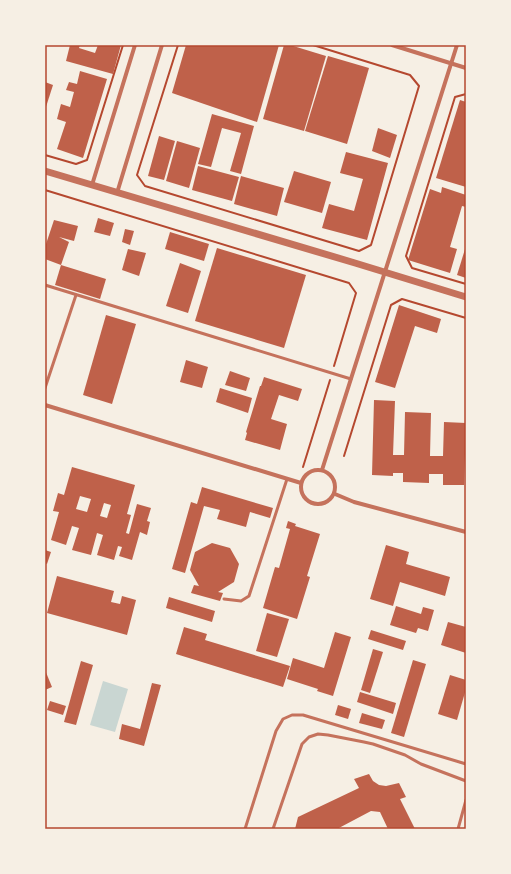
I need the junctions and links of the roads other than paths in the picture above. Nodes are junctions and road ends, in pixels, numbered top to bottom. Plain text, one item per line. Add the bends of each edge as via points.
1 (135, 45) edge
2 (162, 45) edge
3 (392, 45) edge
4 (457, 45) edge
5 (451, 63) junction
6 (466, 68) edge
7 (45, 171) edge
8 (92, 186) junction
9 (117, 193) junction
10 (385, 273) junction
11 (45, 285) edge
12 (76, 295) junction
13 (466, 298) edge
14 (351, 379) junction
15 (45, 388) edge
16 (45, 405) edge
17 (322, 470) junction
18 (287, 479) junction
19 (301, 483) junction
20 (335, 494) junction
21 (466, 532) edge
22 (224, 599) dead end
23 (466, 764) edge
24 (466, 781) edge
25 (466, 800) edge
26 (245, 829) edge
27 (273, 829) edge
28 (458, 829) edge

1 - 8 street
2 - 9 street
3 - 5 street
4 - 5 street
5 - 6 street
5 - 10 street
7 - 8 street
8 - 9 street
9 - 10 street
10 - 13 street
10 - 14 street
11 - 12 lane
12 - 14 lane
12 - 15 lane
14 - 17 street
16 - 18 street
17 - 19 street via 309,473
17 - 20 street via 334,479
18 - 19 street
18 - 22 lane via 250,596 241,601
19 - 20 street via 304,498 310,503 324,504
20 - 21 street via 354,502
23 - 26 lane via 303,715 292,715 283,719 276,731
24 - 27 lane via 373,744 318,734 309,737 302,744
25 - 28 lane

